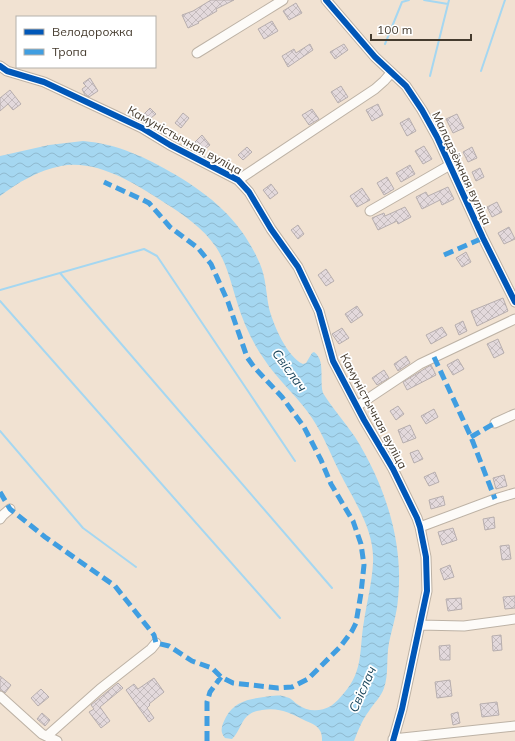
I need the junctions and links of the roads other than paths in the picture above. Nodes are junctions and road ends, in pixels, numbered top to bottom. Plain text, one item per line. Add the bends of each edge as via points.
1 (283, 0) edge
2 (326, 0) edge
3 (197, 53) dead end
4 (0, 66) edge
5 (391, 73) junction
6 (450, 165) junction
7 (238, 180) junction
8 (370, 211) dead end
9 (515, 302) edge
10 (515, 318) edge
11 (357, 406) junction
12 (515, 414) edge
13 (495, 423) dead end
14 (515, 494) edge
15 (10, 510) dead end
16 (0, 519) edge
17 (420, 526) junction
18 (515, 619) edge
19 (420, 625) junction
20 (156, 643) dead end
21 (0, 696) edge
22 (515, 726) edge
23 (42, 737) edge
24 (393, 740) edge
25 (57, 741) edge

1 - 3 street
2 - 5 street, Маладзёжная вуліца
4 - 7 street, Камуністычная вуліца via 7,71 44,82 112,113
5 - 6 street, Маладзёжная вуліца via 406,86 422,110 438,137
5 - 7 street via 375,89
6 - 8 street
6 - 9 street, Маладзёжная вуліца
7 - 11 street, Камуністычная вуліца via 253,198 274,234 298,267 319,311 333,361
10 - 11 street via 420,364
11 - 17 street, Камуністычная вуліца via 393,469
12 - 13 street
14 - 17 street
15 - 16 street
17 - 19 street, Камуністычная вуліца via 426,557 427,590
18 - 19 street via 464,626
19 - 24 street, Камуністычная вуліца
20 - 23 street
21 - 23 street
22 - 24 street
23 - 25 street

